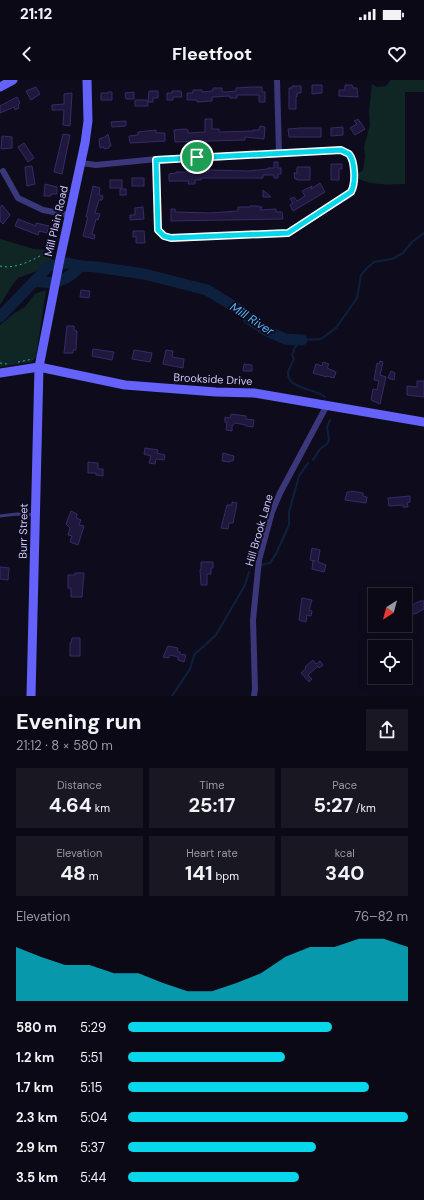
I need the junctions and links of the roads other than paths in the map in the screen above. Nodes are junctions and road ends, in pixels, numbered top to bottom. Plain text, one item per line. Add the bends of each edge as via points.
1 (14, 80) edge
2 (87, 80) edge
3 (277, 80) edge
4 (0, 87) edge
5 (279, 153) junction
6 (156, 160) junction
7 (81, 163) junction
8 (3, 171) dead end
9 (69, 215) junction
10 (39, 367) junction
11 (0, 373) edge
12 (327, 405) junction
13 (424, 422) edge
14 (36, 515) junction
15 (0, 516) edge
16 (31, 696) edge
17 (254, 696) edge

1 - 4 main road
2 - 7 main road, Mill Plain Road via 88,121
3 - 5 street
5 - 6 street
5 - 6 street via 344,151 349,154 353,163 354,186 351,192 288,233 171,238 158,230
6 - 7 street via 96,165
7 - 9 main road, Mill Plain Road
8 - 9 street via 18,198 43,210
9 - 10 main road, Mill Plain Road
10 - 11 main road, Brookside Drive
10 - 12 main road, Brookside Drive via 125,385 254,393
10 - 14 main road, Burr Street
12 - 13 main road, Brookside Drive
12 - 17 street, Hill Brook Lane via 280,493 259,560 253,620
14 - 15 lane
14 - 16 main road, Burr Street

